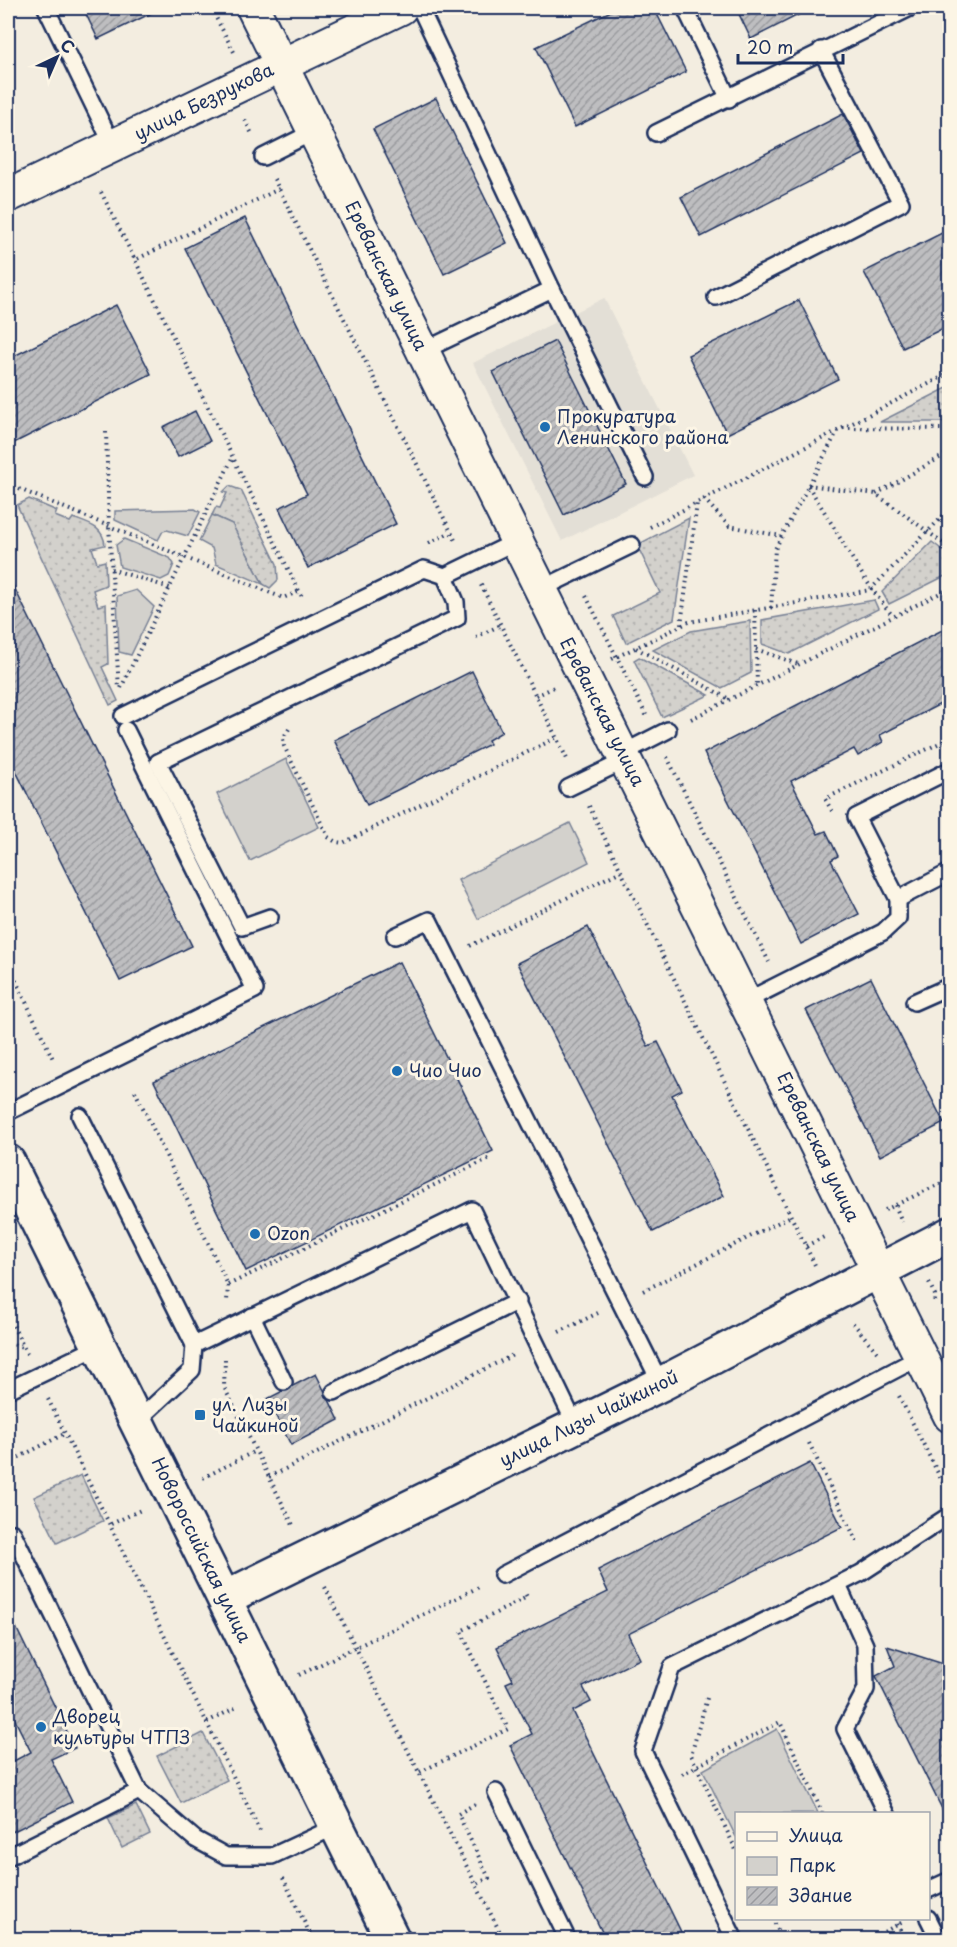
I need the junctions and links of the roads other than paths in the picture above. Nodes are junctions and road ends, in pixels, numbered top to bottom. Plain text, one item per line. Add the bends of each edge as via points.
1 (46, 8) edge
2 (253, 8) edge
3 (401, 8) edge
4 (420, 8) edge
5 (685, 8) edge
6 (910, 8) edge
7 (821, 50) junction
8 (282, 64) junction
9 (729, 99) junction
10 (315, 131) junction
11 (656, 133) dead end
12 (113, 146) junction
13 (263, 157) dead end
14 (8, 196) edge
15 (552, 289) junction
16 (716, 297) dead end
17 (423, 351) junction
18 (645, 477) dead end
19 (517, 540) junction
20 (632, 545) road end
21 (445, 576) junction
22 (541, 589) junction
23 (662, 733) road end
24 (624, 756) junction
25 (950, 770) edge
26 (568, 788) dead end
27 (950, 872) edge
28 (897, 898) junction
29 (270, 916) dead end
30 (395, 936) dead end
31 (950, 986) edge
32 (746, 1001) junction
33 (914, 1002) dead end
34 (8, 1112) edge
35 (80, 1116) dead end
36 (8, 1162) edge
37 (950, 1234) edge
38 (878, 1272) junction
39 (518, 1301) junction
40 (252, 1316) junction
41 (194, 1345) junction
42 (100, 1346) junction
43 (920, 1357) junction
44 (284, 1382) dead end
45 (661, 1384) junction
46 (8, 1389) edge
47 (334, 1392) dead end
48 (950, 1416) edge
49 (137, 1421) junction
50 (576, 1426) junction
51 (950, 1515) edge
52 (8, 1536) edge
53 (508, 1573) road end
54 (838, 1585) junction
55 (225, 1598) junction
56 (139, 1791) junction
57 (496, 1792) road end
58 (886, 1812) edge
59 (337, 1826) junction
60 (8, 1857) edge
61 (950, 1880) edge
62 (930, 1889) edge
63 (929, 1920) edge
64 (393, 1940) edge
65 (568, 1940) edge
66 (735, 1940) edge
67 (939, 1940) edge

1 - 12 lane
2 - 8 street, Ереванская улица
3 - 8 street, улица Безрукова
4 - 15 lane
5 - 9 lane
6 - 7 lane
7 - 9 lane
7 - 16 lane via 901,202
8 - 10 street, Ереванская улица
8 - 12 street, улица Безрукова
9 - 11 lane
10 - 13 lane
10 - 17 street, Ереванская улица
12 - 14 street, улица Безрукова
15 - 17 lane
15 - 18 lane
17 - 19 street, Ереванская улица
19 - 21 lane
19 - 22 street, Ереванская улица
20 - 22 lane
21 - 29 lane via 456,602 457,618 158,762 242,927
21 - 34 lane via 424,569 125,723 255,990
22 - 24 street, Ереванская улица
23 - 24 lane
24 - 26 lane
24 - 32 street, Ереванская улица
25 - 28 lane via 856,817
27 - 28 lane
28 - 32 lane via 898,918 883,932
30 - 45 lane via 429,920
31 - 33 lane
32 - 38 street, Ереванская улица
35 - 41 lane
36 - 42 main road, Новороссийская улица
37 - 38 main road, улица Лизы Чайкиной
38 - 43 street, Ереванская улица
38 - 45 main road, улица Лизы Чайкиной
39 - 40 lane via 472,1210
39 - 47 lane
39 - 50 lane
40 - 41 lane
40 - 44 lane
41 - 49 lane via 192,1370
42 - 46 lane
42 - 49 main road, Новороссийская улица
43 - 48 street, Ереванская улица
43 - 53 lane
45 - 50 main road, улица Лизы Чайкиной
49 - 55 main road, Новороссийская улица
50 - 55 main road, улица Лизы Чайкиной
51 - 54 lane
52 - 56 lane via 13,1533
54 - 58 lane via 865,1645 866,1689 845,1729
54 - 66 lane via 672,1667 643,1751
55 - 59 main road, Новороссийская улица
56 - 59 lane via 195,1839 226,1856 272,1856
56 - 60 lane
57 - 65 lane
59 - 64 main road, Новороссийская улица
61 - 62 lane
63 - 67 lane

